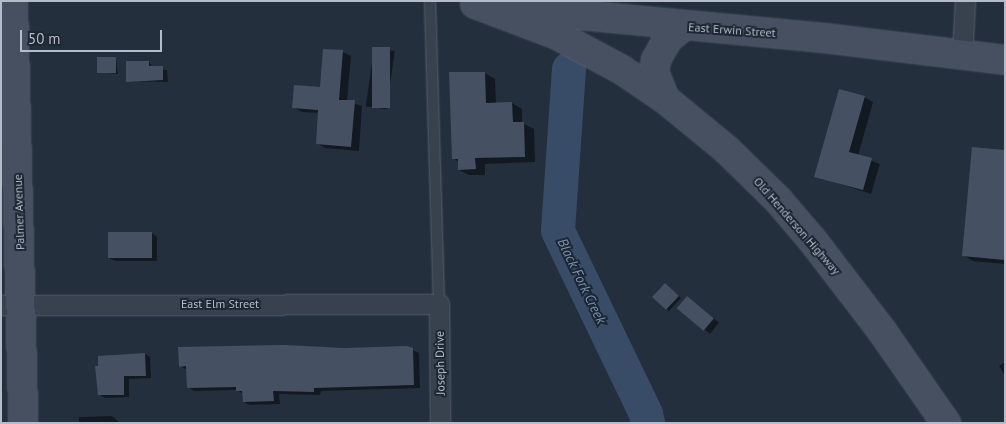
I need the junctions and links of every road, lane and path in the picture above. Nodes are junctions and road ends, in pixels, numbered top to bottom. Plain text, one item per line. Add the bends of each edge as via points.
1 (13, 1) edge
2 (430, 1) edge
3 (965, 1) edge
4 (467, 2) edge
5 (682, 26) junction
6 (962, 55) junction
7 (1005, 60) edge
8 (665, 99) junction
9 (439, 304) junction
10 (11, 305) edge
11 (23, 423) edge
12 (440, 423) edge
13 (946, 423) edge

1 - 10 main road, Palmer Avenue
2 - 9 lane
3 - 6 street
4 - 5 main road, East Erwin Street
4 - 8 main road, Old Henderson Highway via 555,34 622,70
5 - 6 main road, East Erwin Street via 824,38
5 - 8 main road via 667,40 656,60 654,72
6 - 7 main road, East Erwin Street
8 - 13 main road, Old Henderson Highway via 727,150 779,201 854,293
9 - 10 street, East Elm Street
9 - 12 street, Joseph Drive
10 - 11 main road, Palmer Avenue

